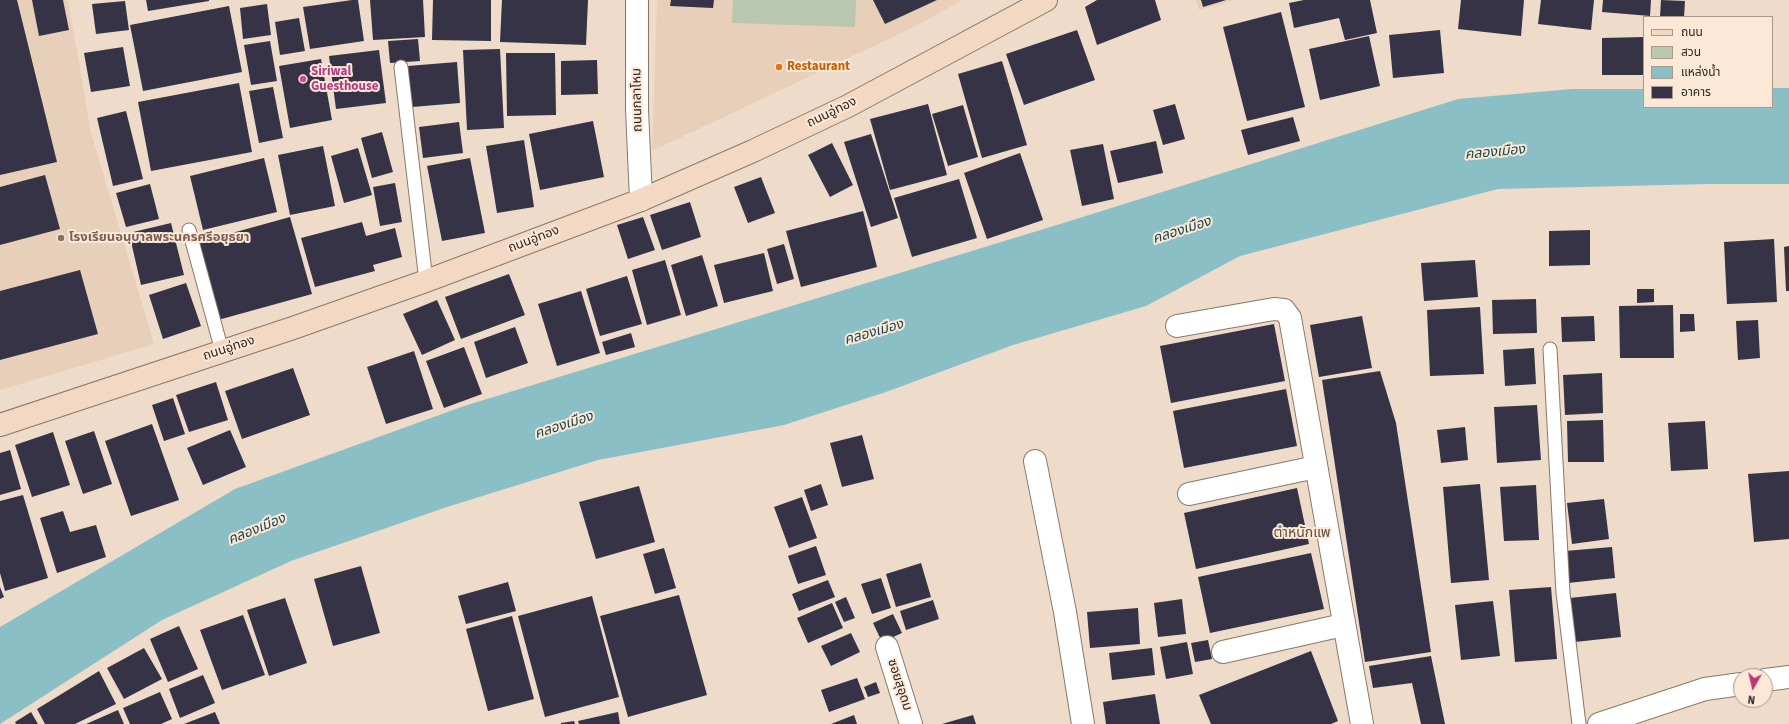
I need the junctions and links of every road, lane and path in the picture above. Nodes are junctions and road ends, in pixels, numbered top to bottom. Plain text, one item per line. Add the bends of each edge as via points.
1 (637, 0) edge
2 (1046, 0) edge
3 (401, 67) dead end
4 (641, 200) junction
5 (189, 230) dead end
6 (426, 281) junction
7 (1177, 326) dead end
8 (1550, 349) dead end
9 (222, 351) junction
10 (0, 425) edge
11 (1035, 461) dead end
12 (1316, 467) junction
13 (1189, 494) dead end
14 (1343, 625) junction
15 (887, 647) dead end
16 (1223, 652) dead end
17 (1789, 677) edge
18 (1773, 679) edge
19 (1733, 685) edge
20 (911, 724) edge
21 (1083, 724) edge
22 (1362, 724) edge
23 (1579, 724) edge
24 (1599, 724) edge

1 - 4 street, ถนนกลาโหม via 637,109
2 - 4 main road, ถนนอู่ทอง via 848,106
3 - 6 lane
4 - 6 main road, ถนนอู่ทอง
5 - 9 lane
6 - 9 main road, ถนนอู่ทอง
7 - 12 street via 1274,309 1284,310 1290,318
8 - 23 lane via 1563,593
9 - 10 main road, ถนนอู่ทอง
11 - 21 street via 1065,612
12 - 13 street
12 - 14 street
14 - 16 street
14 - 22 street
15 - 20 street, ซอยสุอุดม
17 - 18 street
19 - 24 street via 1705,689

